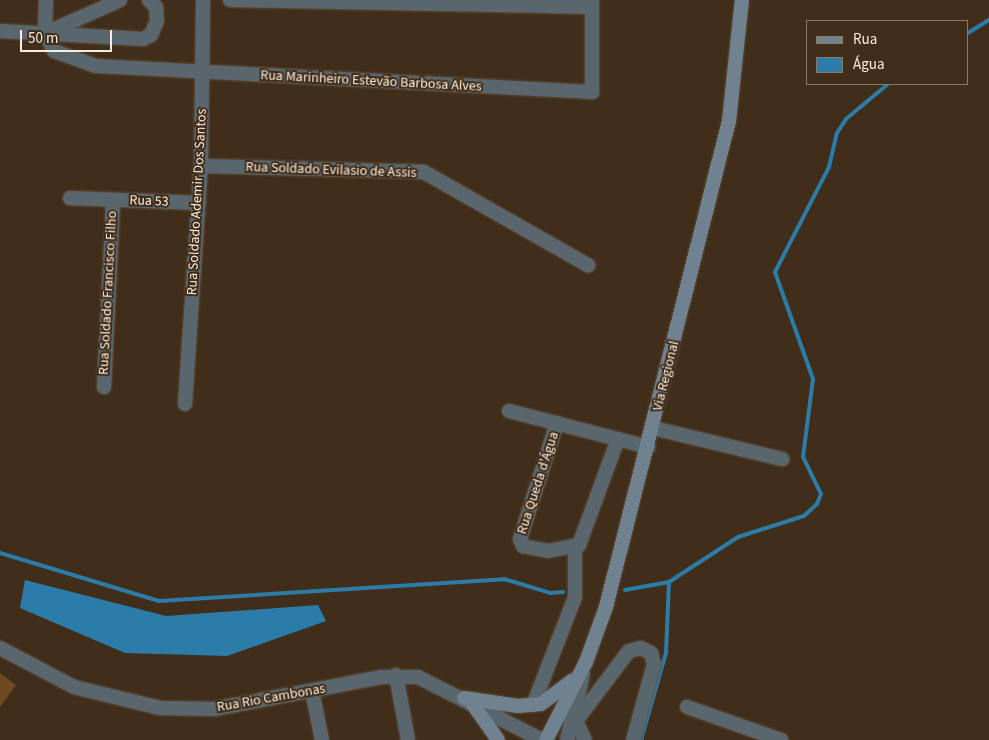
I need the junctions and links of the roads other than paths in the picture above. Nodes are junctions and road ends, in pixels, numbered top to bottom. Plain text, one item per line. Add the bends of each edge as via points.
1 (46, 0) edge
2 (120, 0) edge
3 (149, 0) edge
4 (203, 0) edge
5 (230, 0) edge
6 (742, 0) edge
7 (592, 3) edge
8 (0, 32) edge
9 (45, 33) junction
10 (201, 73) junction
11 (201, 166) junction
12 (70, 198) dead end
13 (113, 200) junction
14 (199, 203) junction
15 (588, 265) dead end
16 (104, 387) dead end
17 (185, 404) dead end
18 (509, 411) dead end
19 (557, 423) junction
20 (653, 428) junction
21 (618, 439) junction
22 (648, 447) junction
23 (782, 459) dead end
24 (575, 548) junction
25 (0, 648) edge
26 (584, 667) junction
27 (396, 675) junction
28 (312, 692) junction
29 (468, 700) junction
30 (533, 705) junction
31 (687, 706) dead end
32 (486, 710) junction
33 (574, 721) junction
34 (322, 740) edge
35 (406, 740) edge
36 (498, 740) edge
37 (524, 740) edge
38 (542, 740) edge
39 (546, 740) edge
40 (567, 740) edge
41 (585, 740) edge
42 (633, 740) edge
43 (781, 740) edge

1 - 9 street
2 - 9 street
3 - 9 street via 156,6 157,21 151,35 143,39
4 - 10 street, Rua Soldado Ademir Dos Santos
5 - 7 street
6 - 20 main road, Via Regional via 729,121
7 - 10 street, Rua Marinheiro Estevão Barbosa Alves via 592,92
8 - 9 street
9 - 10 street, Rua Marinheiro Estevão Barbosa Alves via 54,51 80,63
10 - 11 street, Rua Soldado Ademir Dos Santos
11 - 14 street, Rua Soldado Ademir Dos Santos
11 - 15 street, Rua Soldado Evilasio de Assis via 424,172
12 - 13 street, Rua 53
13 - 14 street, Rua 53
13 - 16 street, Rua Soldado Francisco Filho
14 - 17 street, Rua Soldado Ademir Dos Santos
18 - 19 street
19 - 21 street
19 - 24 street, Rua Queda d'Água via 520,539 523,546 548,551
20 - 22 main road, Via Regional
20 - 23 street
21 - 22 street
21 - 24 street via 582,540
22 - 26 main road, Via Regional via 606,606
24 - 30 street via 575,598
25 - 28 street, Rua Rio Cambonas via 74,687 160,708 214,709
26 - 30 main road via 549,702
26 - 33 street
26 - 39 main road, Via Regional
27 - 28 street, Rua Rio Cambonas
27 - 29 street, Rua Rio Cambonas via 430,680
27 - 35 street
28 - 34 street
29 - 30 main road
29 - 32 street, Rua Rio Cambonas
29 - 36 main road
31 - 43 street
32 - 37 street, Rua Rio Cambonas
32 - 38 street, Rua Rio Cambonas
33 - 40 street
33 - 41 street
33 - 42 street via 629,650 642,648 651,653 654,664

